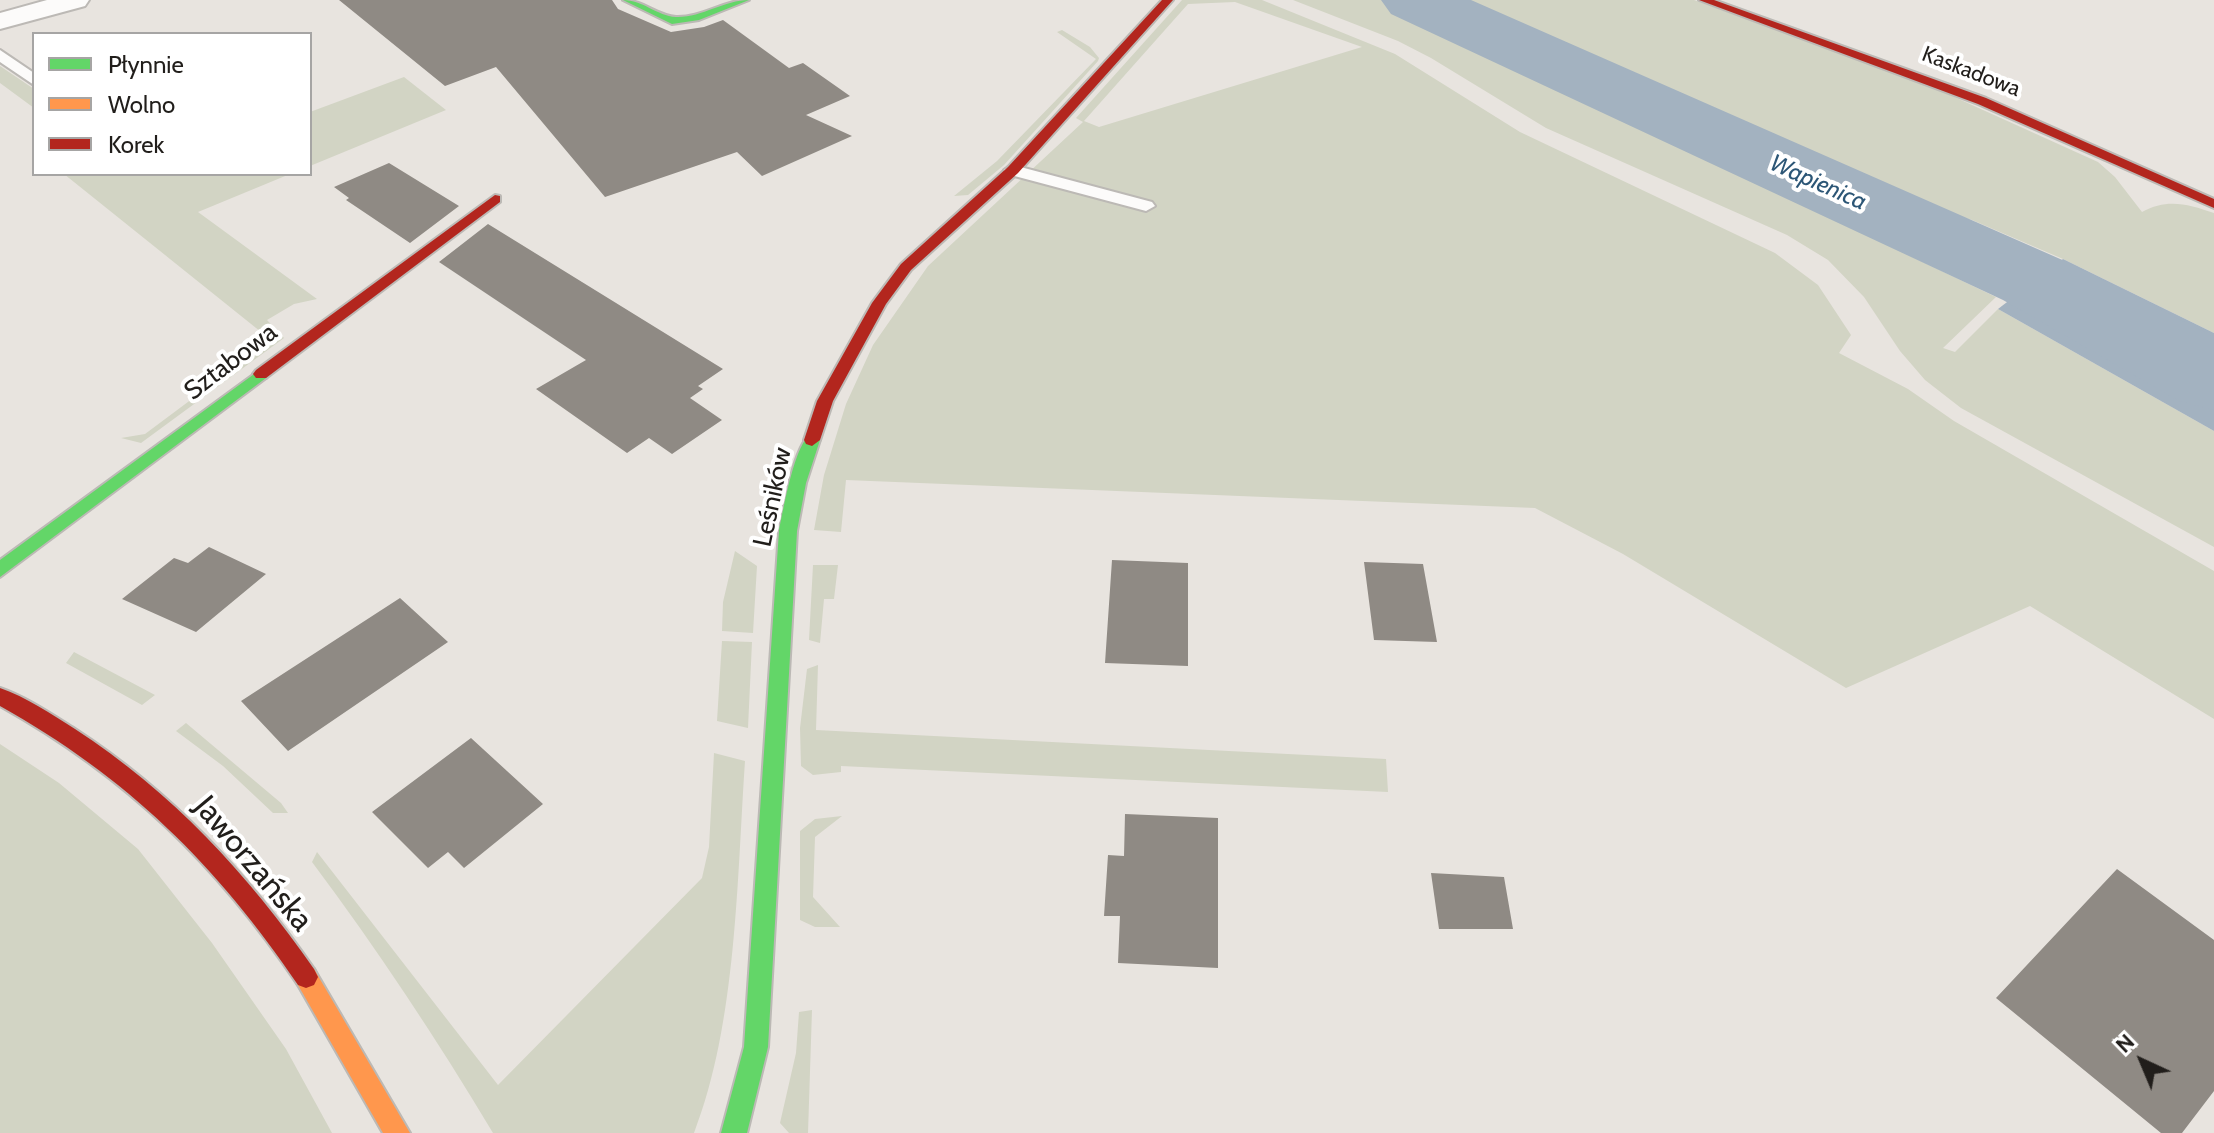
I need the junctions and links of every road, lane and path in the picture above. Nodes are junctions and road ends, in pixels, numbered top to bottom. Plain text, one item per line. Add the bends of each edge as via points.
1 (76, 0) edge
2 (628, 0) edge
3 (744, 0) edge
4 (1168, 0) edge
5 (1704, 0) edge
6 (0, 21) edge
7 (0, 55) edge
8 (32, 79) edge
9 (1013, 170) junction
10 (495, 199) dead end
11 (2214, 204) edge
12 (1146, 206) dead end
13 (0, 570) edge
14 (0, 696) edge
15 (397, 1133) edge
16 (734, 1133) edge

1 - 6 street
2 - 3 street via 672,21
4 - 9 street, Leśników
5 - 11 street, Kaskadowa via 1982,101
7 - 8 lane
9 - 12 lane
9 - 16 street, Leśników via 926,247 879,303 825,401 798,483 788,531 756,1047
10 - 13 street, Sztabowa
14 - 15 street, Jaworzańska via 126,772 233,877 291,954

